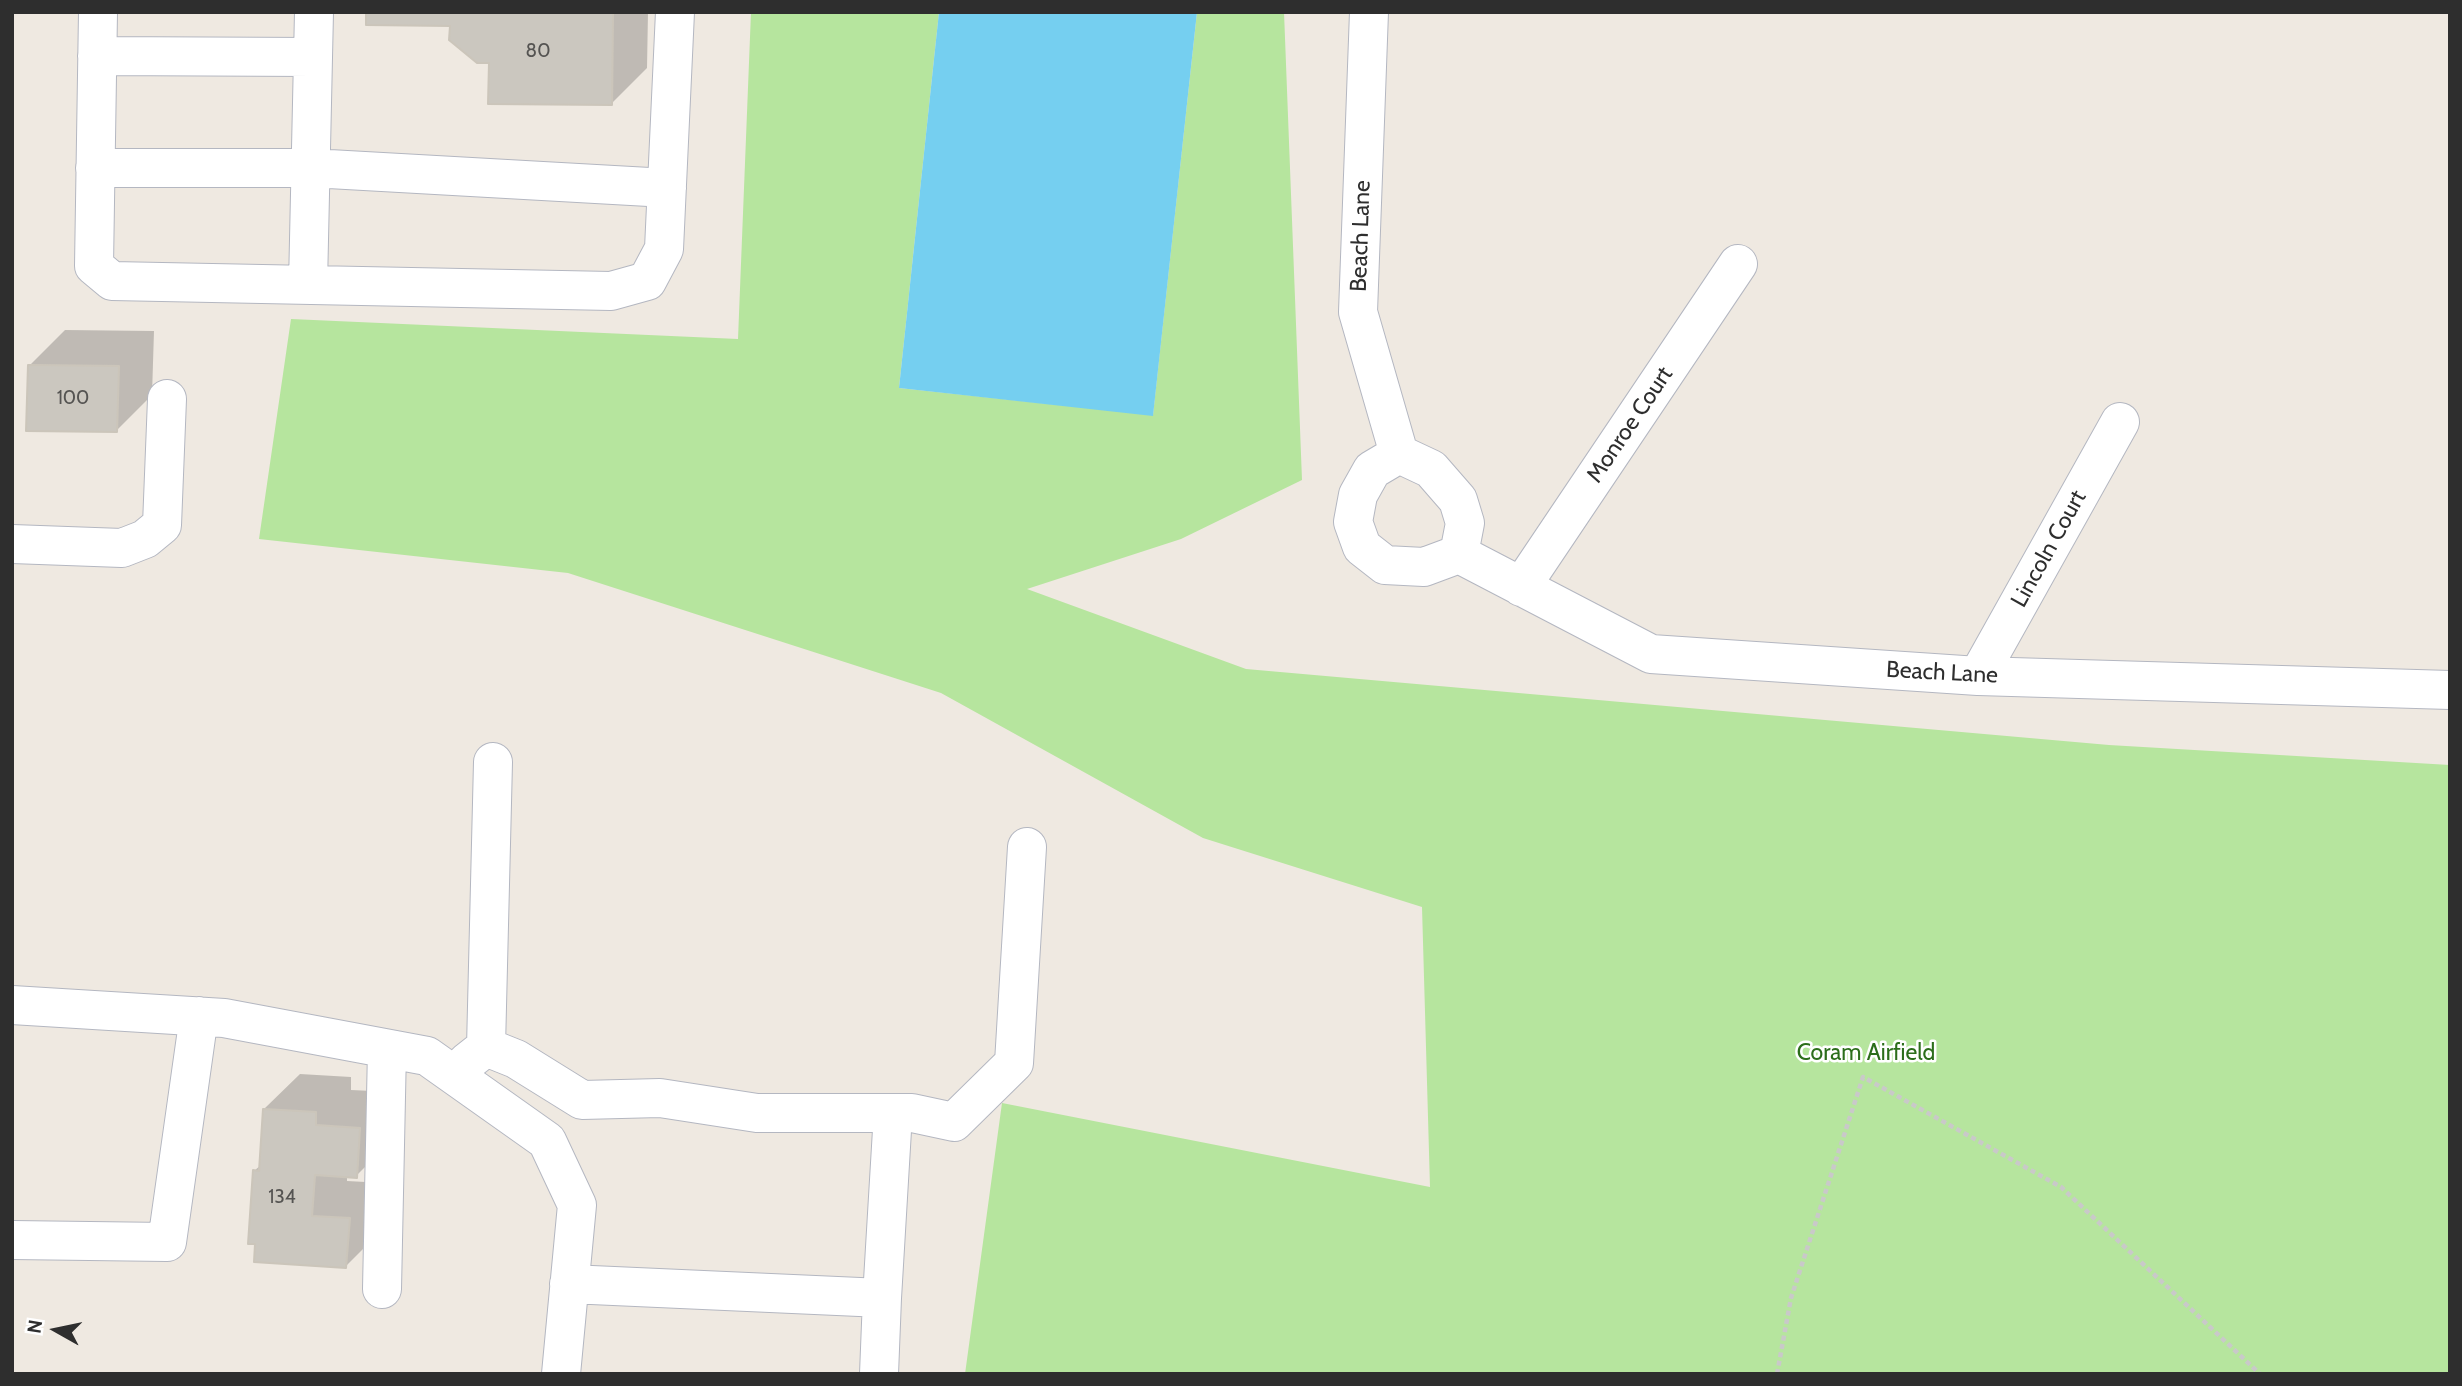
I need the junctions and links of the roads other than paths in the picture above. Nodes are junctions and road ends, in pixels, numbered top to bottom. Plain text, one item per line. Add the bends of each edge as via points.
1 (98, 12) edge
2 (314, 12) edge
3 (675, 12) edge
4 (1368, 12) edge
5 (97, 56) junction
6 (313, 57) junction
7 (95, 168) junction
8 (311, 168) junction
9 (667, 188) junction
10 (1738, 264) dead end
11 (308, 285) junction
12 (167, 399) dead end
13 (2120, 422) dead end
14 (1399, 454) junction
15 (12, 544) edge
16 (1459, 554) junction
17 (1521, 587) junction
18 (1978, 676) junction
19 (2450, 690) edge
20 (492, 762) dead end
21 (1027, 847) dead end
22 (12, 1005) edge
23 (212, 1017) junction
24 (486, 1047) junction
25 (387, 1049) junction
26 (452, 1074) junction
27 (893, 1113) junction
28 (12, 1240) edge
29 (569, 1284) junction
30 (383, 1289) dead end
31 (882, 1298) junction
32 (562, 1374) edge
33 (879, 1374) edge

1 - 5 street
2 - 6 street
3 - 9 street
4 - 14 street, Beach Lane via 1358,312
5 - 6 street
5 - 7 street
6 - 8 street
7 - 8 street
7 - 11 street via 94,266 112,281
8 - 9 street
8 - 11 street
9 - 11 street via 664,248 647,281 623,288
10 - 17 street, Monroe Court
12 - 15 street via 162,525 145,539 122,548
13 - 18 street, Lincoln Court
14 - 16 street via 1431,469 1458,500 1465,523
14 - 16 street via 1372,470 1358,495 1353,522 1362,547 1385,565 1424,567
16 - 17 street, Beach Lane
17 - 18 street, Beach Lane via 1651,654
18 - 19 street, Beach Lane
20 - 24 street
21 - 27 street via 1014,1063 954,1122
22 - 23 street
23 - 25 street
23 - 28 street via 167,1242
24 - 26 street
24 - 27 street via 516,1059 582,1100 660,1098 757,1113
25 - 26 street via 427,1056
25 - 30 street
26 - 29 street via 547,1141 577,1205
27 - 31 street
29 - 31 street
29 - 32 street
31 - 33 street

